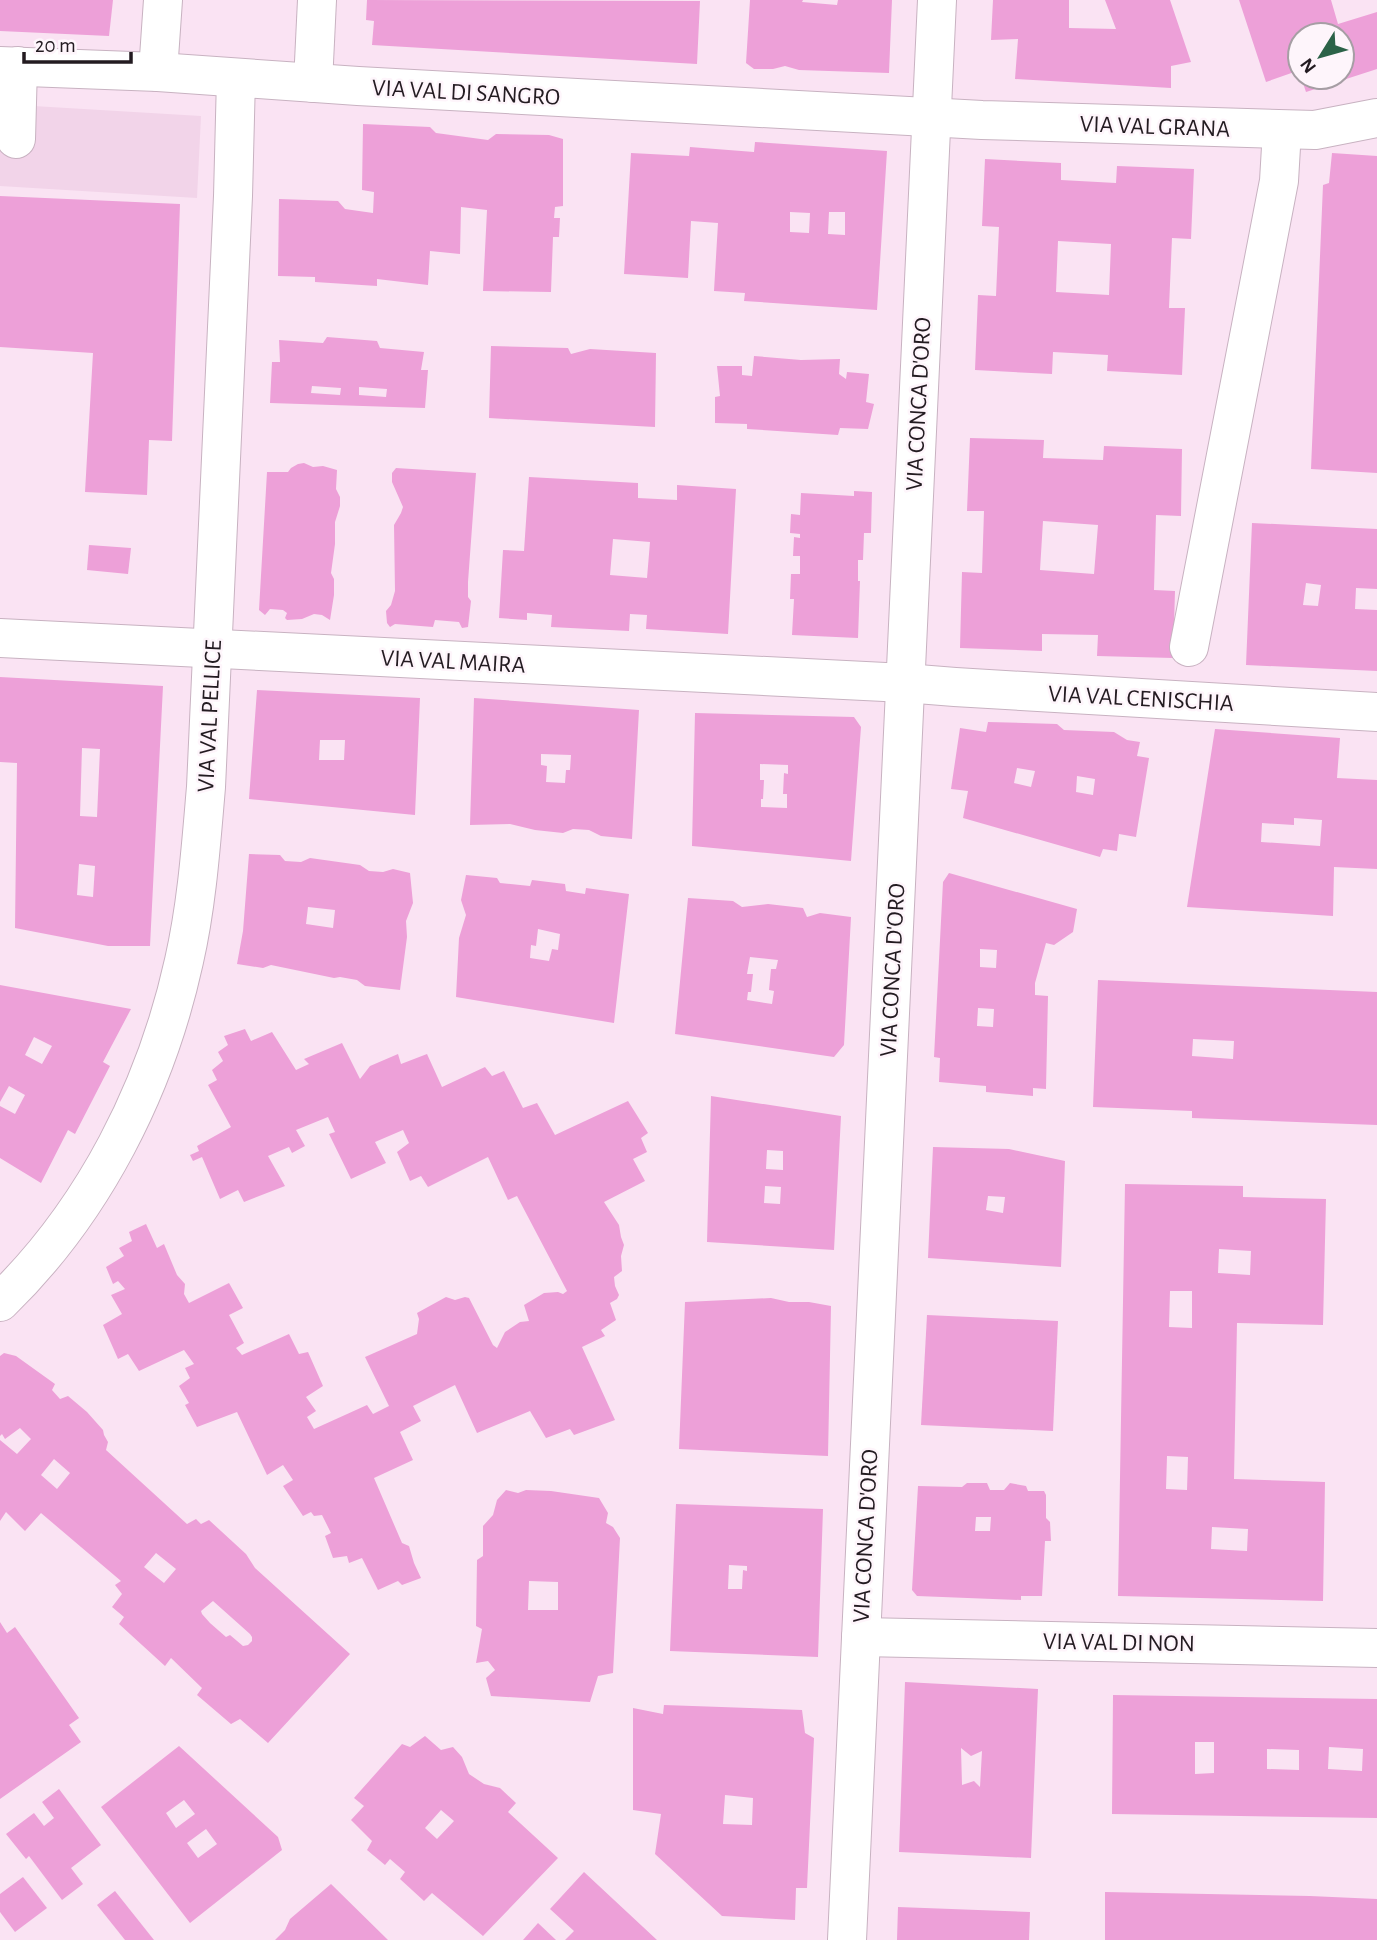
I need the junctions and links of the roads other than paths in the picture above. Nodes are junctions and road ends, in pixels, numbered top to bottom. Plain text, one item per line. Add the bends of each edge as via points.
1 (163, 0) edge
2 (317, 0) edge
3 (937, 0) edge
4 (9, 66) edge
5 (159, 72) junction
6 (236, 78) junction
7 (313, 83) junction
8 (932, 118) junction
9 (1377, 118) edge
10 (1282, 130) junction
11 (16, 139) dead end
12 (0, 638) edge
13 (1189, 647) dead end
14 (213, 648) junction
15 (905, 683) junction
16 (1377, 712) edge
17 (0, 1302) edge
18 (861, 1637) junction
19 (1377, 1647) edge
20 (847, 1940) edge

1 - 5 street
2 - 7 street
3 - 8 street, VIA CONCA D'ORO
4 - 5 street, VIA VAL DI SANGRO
4 - 11 street
5 - 6 street, VIA VAL DI SANGRO
6 - 7 street, VIA VAL DI SANGRO
6 - 14 street, VIA VAL PELLICE
7 - 8 street, VIA VAL DI SANGRO
8 - 10 street, VIA VAL GRANA
8 - 15 street, VIA CONCA D'ORO
9 - 10 street, VIA VAL GRANA via 1315,131
10 - 13 street via 1279,181
12 - 14 street, VIA VAL MAIRA
14 - 15 street, VIA VAL MAIRA
14 - 17 street, VIA VAL PELLICE via 197,881 184,960 164,1036 135,1108 96,1180 51,1247
15 - 16 street, VIA VAL CENISCHIA
15 - 18 street, VIA CONCA D'ORO
18 - 19 street, VIA VAL DI NON
18 - 20 street, VIA CONCA D'ORO

